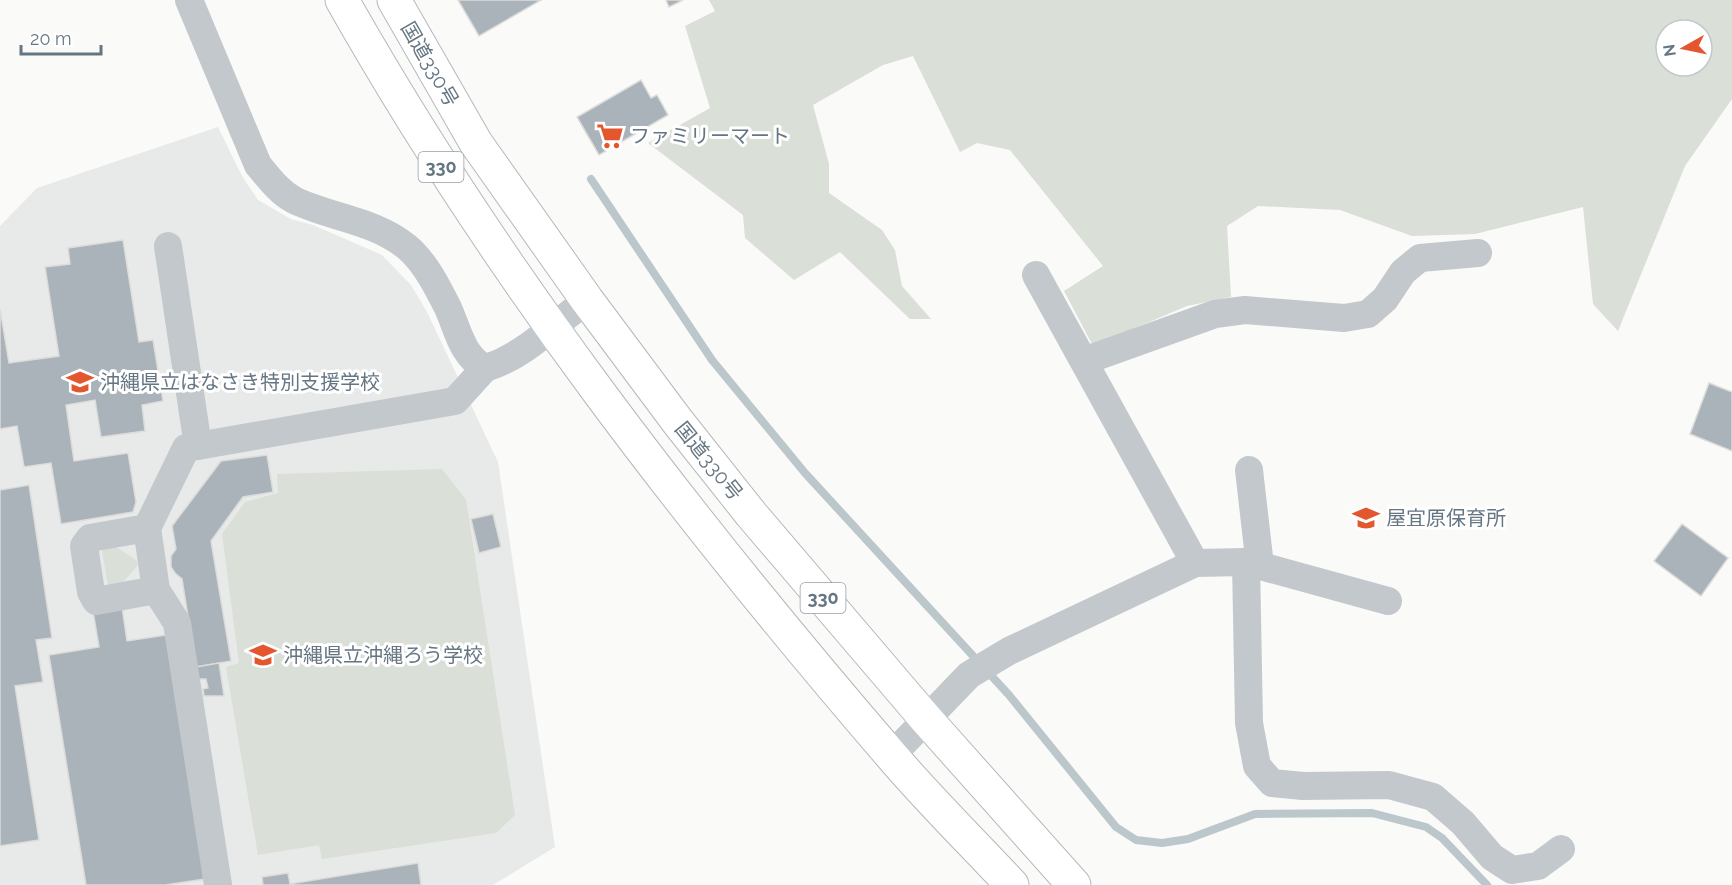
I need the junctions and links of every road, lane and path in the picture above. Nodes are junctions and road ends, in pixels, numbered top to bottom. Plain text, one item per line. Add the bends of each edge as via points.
1 (189, 0) edge
2 (342, 0) edge
3 (394, 0) edge
4 (168, 246) dead end
5 (1478, 253) dead end
6 (1036, 275) dead end
7 (587, 300) junction
8 (551, 327) junction
9 (1084, 361) junction
10 (485, 368) junction
11 (198, 446) junction
12 (1249, 470) dead end
13 (147, 528) junction
14 (1195, 562) junction
15 (1253, 564) junction
16 (156, 590) junction
17 (1388, 601) dead end
18 (926, 719) junction
19 (891, 756) junction
20 (1561, 849) dead end
21 (218, 885) edge
22 (1012, 885) edge
23 (1074, 885) edge

1 - 10 street via 266,176 293,199 381,231 408,248 427,270 464,349 475,363
2 - 8 highway, 330 via 442,168
3 - 7 highway, 国道330号 / 330 via 476,143
4 - 11 street
5 - 9 street via 1420,258 1402,272 1385,299 1368,314 1344,318 1245,310 1215,314
6 - 9 street
7 - 8 street
7 - 18 highway, 国道330号 / 330 via 751,514
8 - 10 street via 526,347
8 - 19 highway, 330 via 711,538
9 - 14 street
10 - 11 street via 455,401
11 - 13 street via 186,448
12 - 15 street
13 - 16 street
13 - 16 street via 90,538 84,546 96,601
14 - 15 street
14 - 18 street via 999,657 969,675
15 - 17 street
15 - 20 street via 1249,723 1257,766 1272,783 1389,785 1433,796 1492,857 1512,870 1538,866
16 - 21 street via 177,623
18 - 19 street
18 - 23 highway, 国道330号 / 330
19 - 22 highway, 330

